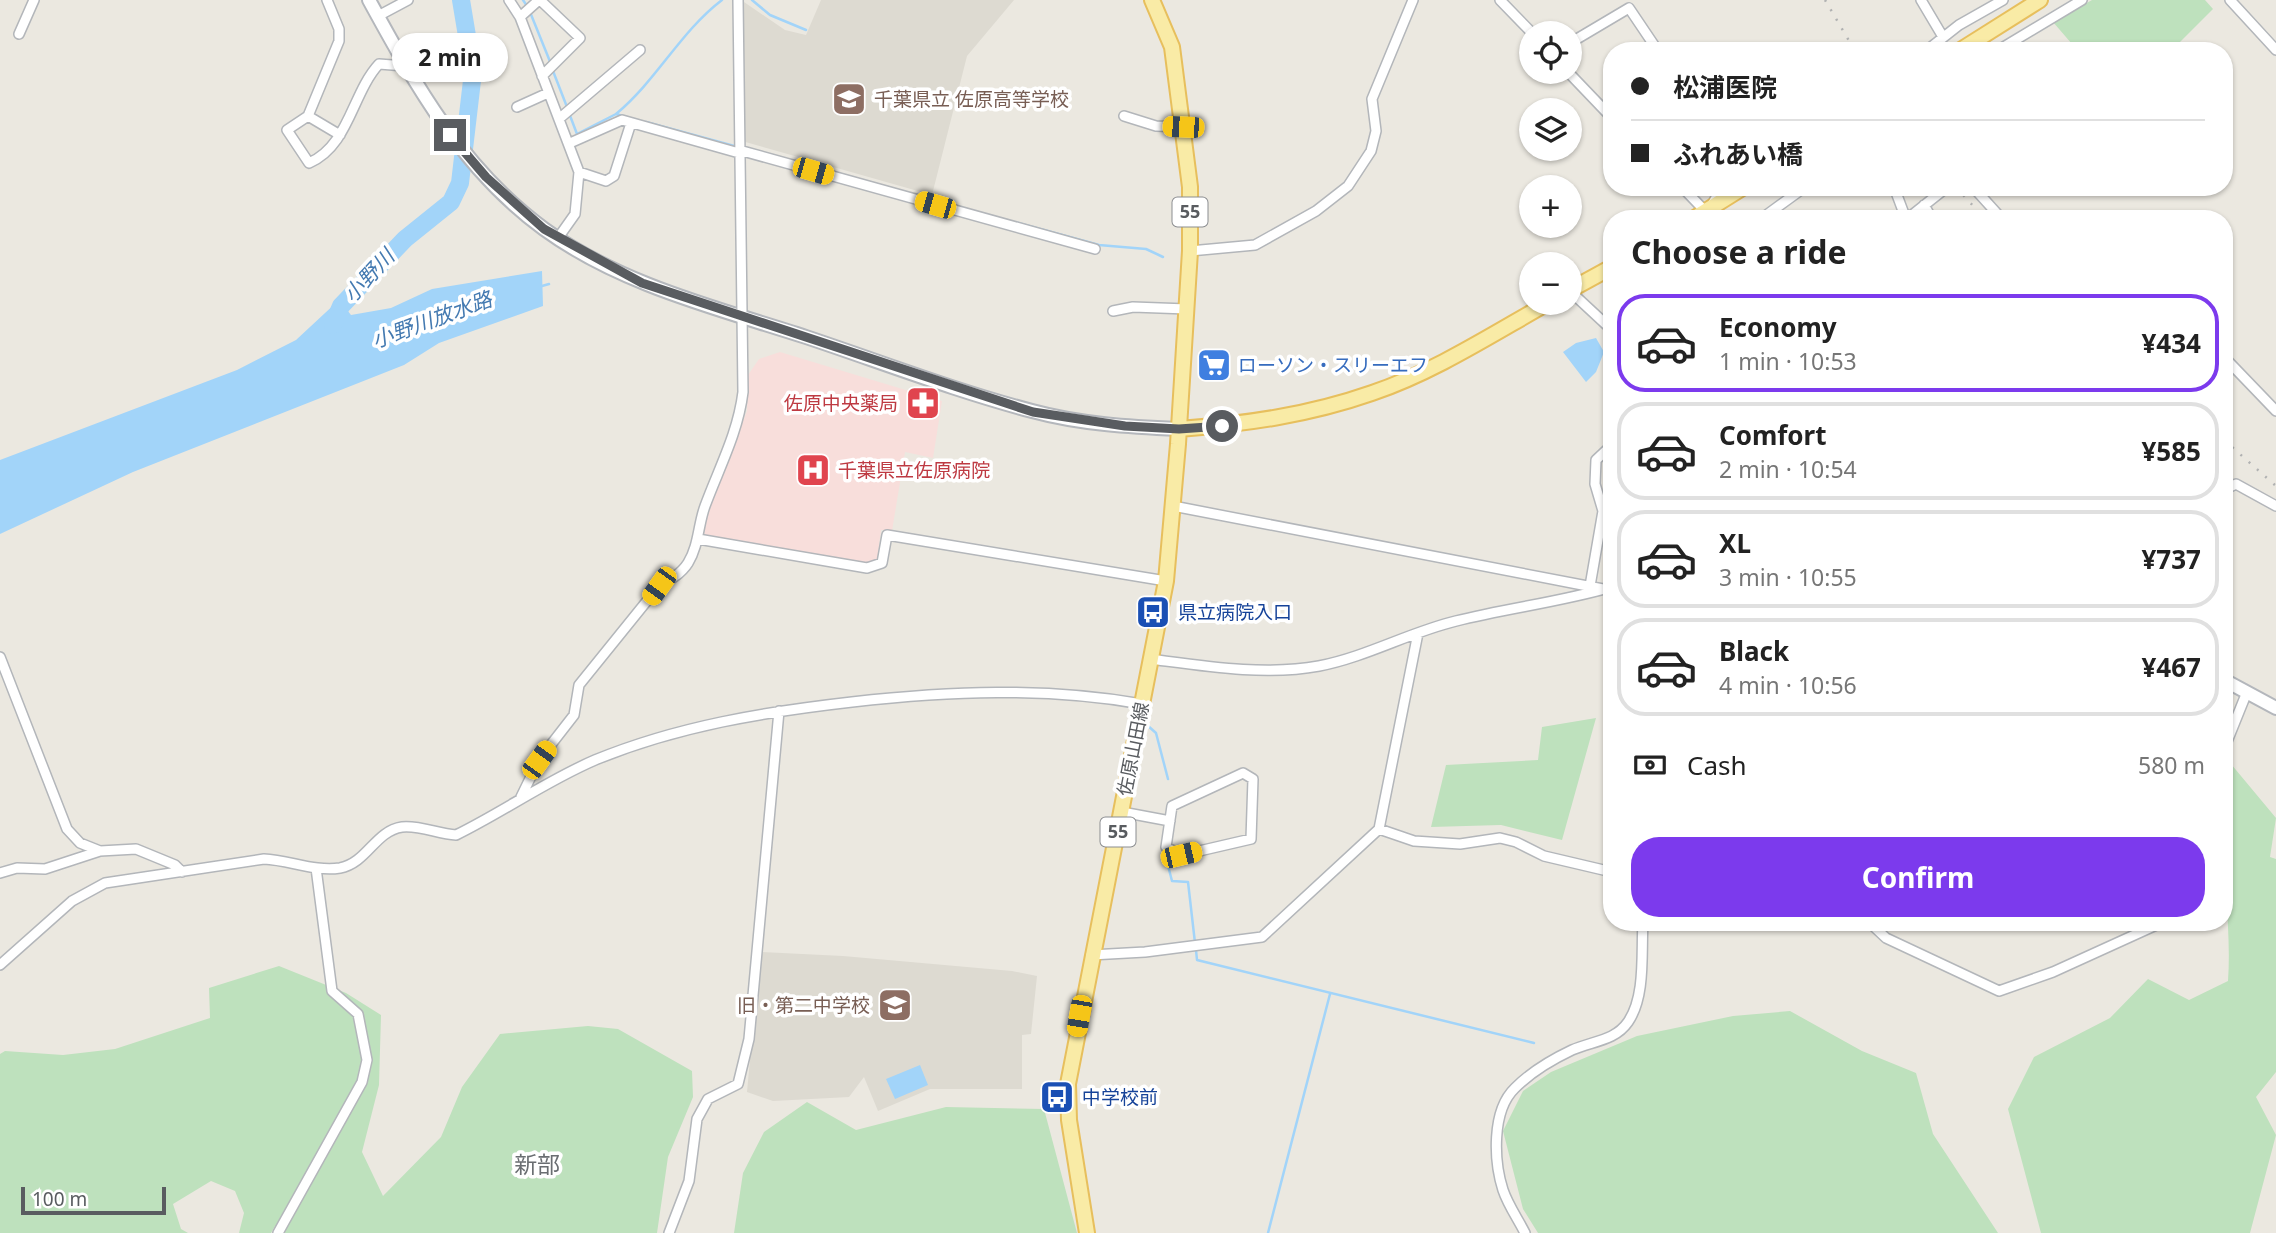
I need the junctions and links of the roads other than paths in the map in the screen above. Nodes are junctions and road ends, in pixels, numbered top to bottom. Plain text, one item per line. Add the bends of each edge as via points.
1 (34, 0) edge
2 (327, 0) edge
3 (369, 0) edge
4 (408, 0) edge
5 (509, 0) edge
6 (540, 0) edge
7 (738, 0) edge
8 (1152, 0) edge
9 (1413, 0) edge
10 (1500, 0) edge
11 (1921, 0) edge
12 (2003, 0) edge
13 (2040, 0) edge
14 (2082, 0) edge
15 (2230, 0) edge
16 (526, 12) junction
17 (378, 16) junction
18 (1520, 21) edge
19 (19, 34) dead end
20 (1582, 36) edge
21 (1943, 37) junction
22 (1652, 42) edge
23 (1937, 42) edge
24 (1974, 42) edge
25 (2012, 42) edge
26 (640, 50) dead end
27 (2276, 50) edge
28 (405, 66) junction
29 (542, 76) junction
30 (1579, 84) edge
31 (548, 93) junction
32 (517, 107) dead end
33 (1603, 109) edge
34 (308, 116) junction
35 (1124, 116) dead end
36 (560, 118) junction
37 (631, 123) junction
38 (1183, 127) junction
39 (340, 135) junction
40 (570, 143) junction
41 (739, 150) junction
42 (579, 172) junction
43 (1692, 196) edge
44 (1731, 196) edge
45 (1793, 196) edge
46 (1936, 196) edge
47 (1981, 196) edge
48 (1924, 205) junction
49 (1703, 210) edge
50 (1712, 210) edge
51 (1773, 210) edge
52 (1918, 210) edge
53 (1927, 210) edge
54 (1994, 210) edge
55 (558, 238) junction
56 (1095, 249) dead end
57 (1190, 251) junction
58 (1603, 272) edge
59 (1582, 284) edge
60 (1582, 302) edge
61 (1187, 309) junction
62 (1113, 311) dead end
63 (1526, 315) edge
64 (741, 317) junction
65 (1603, 322) edge
66 (2233, 366) edge
67 (2276, 411) edge
68 (1179, 429) junction
69 (1603, 453) edge
70 (2233, 486) edge
71 (1173, 506) junction
72 (2276, 506) edge
73 (1603, 511) edge
74 (1603, 511) edge
75 (698, 539) junction
76 (1166, 580) junction
77 (1590, 586) junction
78 (1603, 587) edge
79 (1603, 589) edge
80 (1418, 633) junction
81 (0, 657) edge
82 (1150, 659) junction
83 (2233, 685) edge
84 (2247, 692) junction
85 (1142, 704) junction
86 (2276, 708) edge
87 (779, 711) junction
88 (2233, 727) edge
89 (521, 797) junction
90 (1122, 812) junction
91 (1170, 821) junction
92 (1379, 829) junction
93 (100, 851) junction
94 (316, 868) junction
95 (1603, 870) edge
96 (182, 872) junction
97 (0, 873) edge
98 (1643, 931) edge
99 (1879, 931) edge
100 (2143, 931) edge
101 (1091, 955) junction
102 (0, 965) edge
103 (278, 1233) edge
104 (669, 1233) edge
105 (1087, 1233) edge
106 (1525, 1233) edge

1 - 19 street
2 - 34 street via 339,41
3 - 17 street
4 - 17 street
5 - 16 street
6 - 16 street
6 - 29 street via 580,38
7 - 41 street
8 - 38 main road, 佐原山田線 / 55 via 1172,47
9 - 57 street via 1371,99 1376,131 1371,151 1348,186 1316,211 1255,245
10 - 18 street
11 - 21 street
12 - 21 street
13 - 24 main road
14 - 25 street
15 - 27 street
16 - 29 street
17 - 28 street
20 - 22 street via 1629,8
21 - 23 street
26 - 36 street
28 - 39 street via 379,64 370,73
28 - 55 street via 450,135 479,169
29 - 31 street
30 - 33 street
31 - 32 street
31 - 36 street
34 - 39 street
34 - 39 street via 287,130 309,163 322,157
35 - 38 street via 1157,126
36 - 40 street
37 - 40 street via 622,121
37 - 41 street
37 - 42 street via 614,176 606,181
38 - 57 main road, 佐原山田線 / 55 via 1190,187
40 - 42 street
41 - 56 street
41 - 64 street
42 - 55 street via 575,214
43 - 49 street
44 - 50 main road
45 - 51 street
46 - 48 street
47 - 54 street
48 - 52 street
48 - 53 street
55 - 64 street via 642,283
57 - 61 main road, 佐原山田線 / 55
58 - 59 main road
60 - 65 street
61 - 62 street
61 - 68 main road, 佐原山田線 / 55
63 - 68 main road via 1374,393 1307,413
64 - 68 street via 1033,412
64 - 75 street via 739,420 704,509
66 - 67 street
68 - 71 main road, 佐原山田線 / 55
69 - 73 street via 1596,460 1595,484
70 - 72 street
71 - 76 main road, 佐原山田線 / 55
71 - 77 street
74 - 77 street
75 - 76 street via 867,568 882,563 887,535
75 - 89 street via 687,564 659,586 579,685 574,715 539,760
76 - 82 main road, 佐原山田線 / 55
77 - 78 street
79 - 80 street
80 - 82 street via 1322,666 1296,670
80 - 92 street
81 - 93 street via 67,829 80,843
82 - 85 main road, 佐原山田線 / 55
83 - 84 street
84 - 86 street
84 - 88 street
85 - 87 street via 995,691
85 - 90 main road, 佐原山田線 / 55
87 - 89 street via 687,728 594,761
87 - 104 street via 743,1076 738,1084 708,1100 697,1119 689,1181
89 - 94 street via 456,835 397,828 352,865
90 - 91 street
90 - 101 main road, 佐原山田線 / 55
91 - 91 street via 1172,806 1194,794 1232,775 1243,773 1253,779 1251,839 1181,855 1166,846
92 - 95 street via 1414,841 1460,844 1500,838 1544,856
92 - 101 street via 1262,937
93 - 96 street via 136,849
93 - 97 street via 45,869
94 - 96 street via 264,859
94 - 103 street via 332,991 358,1014 367,1066
96 - 102 street via 105,883 83,894
98 - 106 street via 1640,987 1629,1021 1614,1036 1573,1050 1538,1071 1513,1089 1502,1110 1497,1165 1504,1192
99 - 100 street via 1945,968 1999,990 2053,972
101 - 105 main road, 佐原山田線 / 55 via 1068,1084 1069,1120

